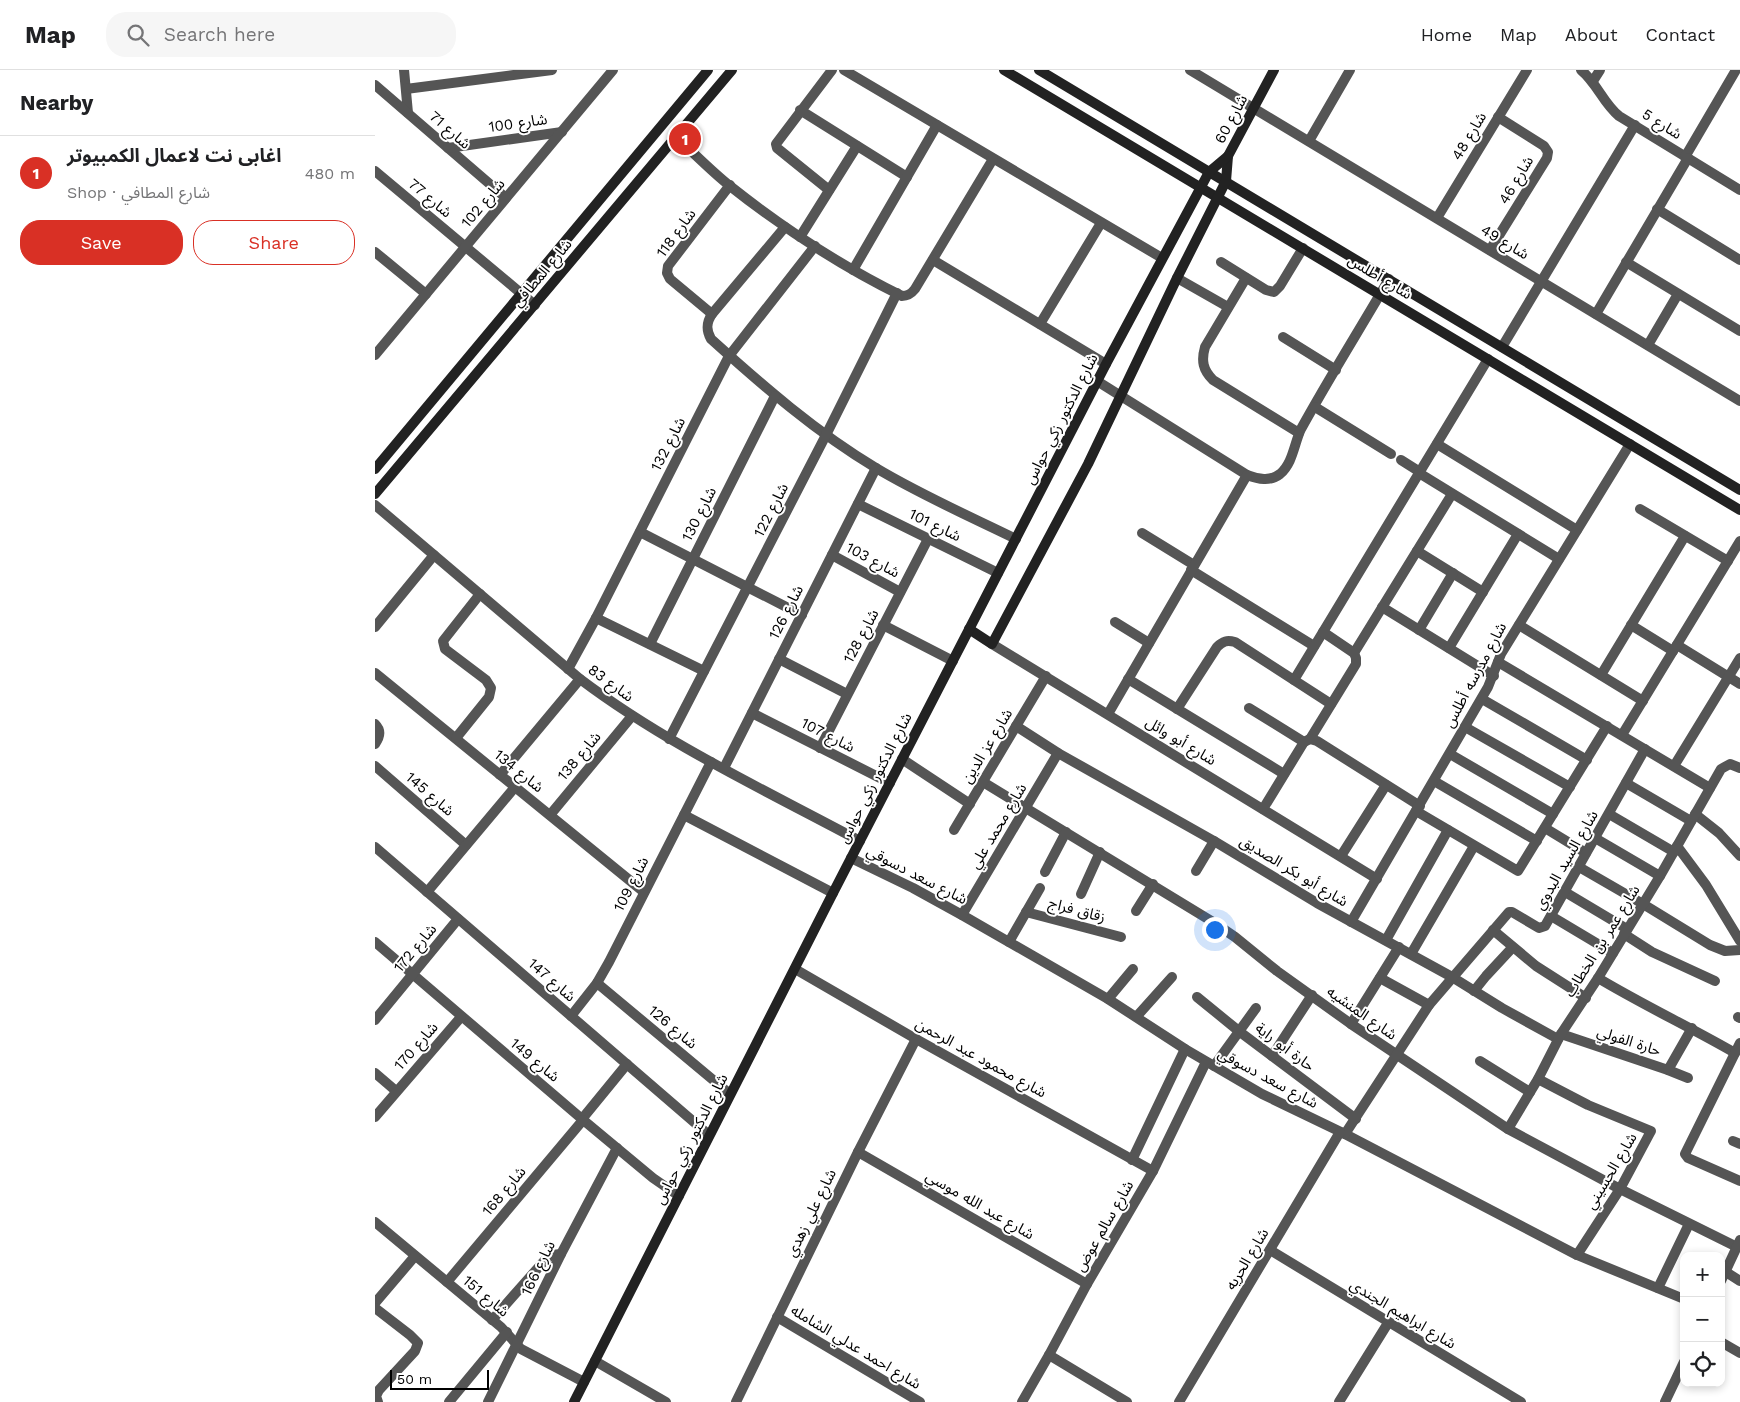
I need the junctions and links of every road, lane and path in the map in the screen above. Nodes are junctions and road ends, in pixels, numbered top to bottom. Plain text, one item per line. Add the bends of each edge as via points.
1 (404, 70) edge
2 (552, 70) edge
3 (613, 70) edge
4 (709, 70) edge
5 (731, 70) edge
6 (832, 70) edge
7 (844, 70) edge
8 (1004, 70) edge
9 (1039, 70) edge
10 (1190, 70) edge
11 (1274, 70) edge
12 (1350, 70) edge
13 (1527, 70) edge
14 (1581, 70) edge
15 (1600, 70) edge
16 (1736, 70) edge
17 (1593, 81) junction
18 (375, 85) edge
19 (406, 88) junction
20 (1254, 109) junction
21 (800, 110) junction
22 (408, 113) junction
23 (1498, 117) junction
24 (1635, 125) junction
25 (937, 126) junction
26 (562, 132) junction
27 (676, 137) junction
28 (1309, 141) junction
29 (857, 146) junction
30 (448, 148) junction
31 (1228, 156) junction
32 (1686, 158) junction
33 (993, 159) junction
34 (375, 171) edge
35 (1209, 172) junction
36 (907, 177) junction
37 (1226, 181) junction
38 (730, 185) junction
39 (1201, 187) junction
40 (829, 190) junction
41 (1740, 190) edge
42 (1218, 197) junction
43 (506, 198) junction
44 (1657, 209) junction
45 (1437, 218) junction
46 (1101, 223) junction
47 (785, 227) junction
48 (800, 237) junction
49 (815, 246) junction
50 (466, 247) junction
51 (1303, 248) junction
52 (1490, 250) junction
53 (375, 252) edge
54 (1162, 258) junction
55 (933, 260) junction
56 (1740, 260) edge
57 (1221, 262) dead end
58 (1626, 262) junction
59 (853, 270) junction
60 (1177, 278) junction
61 (1246, 278) junction
62 (1389, 279) junction
63 (1542, 281) junction
64 (897, 293) junction
65 (427, 294) junction
66 (521, 294) junction
67 (1380, 294) junction
68 (1679, 294) junction
69 (535, 305) junction
70 (1228, 307) junction
71 (712, 314) junction
72 (1596, 314) junction
73 (1040, 324) junction
74 (1740, 331) edge
75 (1283, 337) dead end
76 (1648, 345) junction
77 (1503, 347) junction
78 (375, 355) edge
79 (729, 356) junction
80 (1488, 359) junction
81 (1524, 360) junction
82 (1106, 364) junction
83 (1336, 370) junction
84 (1515, 375) junction
85 (1097, 381) junction
86 (1121, 395) junction
87 (775, 396) junction
88 (1740, 401) edge
89 (1315, 407) junction
90 (1299, 433) junction
91 (826, 436) junction
92 (1437, 444) junction
93 (1630, 444) junction
94 (1391, 454) dead end
95 (1401, 460) dead end
96 (876, 468) junction
97 (375, 469) edge
98 (1419, 473) junction
99 (1247, 475) junction
100 (1740, 490) edge
101 (375, 494) edge
102 (1452, 494) junction
103 (375, 504) edge
104 (858, 504) junction
105 (1640, 509) dead end
106 (1740, 510) edge
107 (1577, 530) junction
108 (640, 532) junction
109 (1142, 533) dead end
110 (1518, 534) junction
111 (1685, 536) junction
112 (928, 538) junction
113 (1016, 538) junction
114 (1740, 541) edge
115 (1417, 551) junction
116 (434, 554) junction
117 (832, 556) junction
118 (693, 559) junction
119 (1559, 559) junction
120 (1728, 561) junction
121 (1193, 567) junction
122 (998, 573) junction
123 (1453, 574) junction
124 (747, 587) junction
125 (901, 592) junction
126 (1483, 592) junction
127 (480, 594) junction
128 (1382, 607) junction
129 (801, 615) junction
130 (596, 618) junction
131 (1115, 622) dead end
132 (883, 625) junction
133 (1519, 625) junction
134 (1631, 625) junction
135 (375, 627) edge
136 (969, 629) junction
137 (1419, 630) junction
138 (1323, 632) junction
139 (1149, 643) junction
140 (650, 644) junction
141 (992, 644) junction
142 (1314, 646) junction
143 (1449, 648) junction
144 (1675, 648) junction
145 (1353, 653) junction
146 (1740, 658) edge
147 (779, 659) junction
148 (953, 661) junction
149 (1497, 662) junction
150 (568, 669) junction
151 (704, 671) junction
152 (375, 672) edge
153 (1601, 675) junction
154 (1046, 676) junction
155 (1493, 676) junction
156 (1729, 677) junction
157 (580, 679) junction
158 (1128, 679) junction
159 (1294, 680) junction
160 (1740, 684) edge
161 (847, 694) junction
162 (1482, 699) junction
163 (1643, 701) junction
164 (1331, 704) junction
165 (1249, 708) dead end
166 (1177, 709) junction
167 (752, 713) junction
168 (1107, 714) junction
169 (632, 716) junction
170 (375, 724) edge
171 (1016, 726) junction
172 (1607, 726) junction
173 (1465, 727) junction
174 (1622, 736) junction
175 (455, 738) junction
176 (669, 739) junction
177 (1307, 740) junction
178 (375, 744) edge
179 (820, 748) junction
180 (1645, 749) junction
181 (1059, 753) junction
182 (1450, 754) junction
183 (902, 759) junction
184 (1587, 760) junction
185 (711, 762) junction
186 (375, 766) edge
187 (1674, 766) junction
188 (724, 768) junction
189 (1740, 768) edge
190 (1284, 774) junction
191 (500, 775) junction
192 (1434, 781) junction
193 (983, 782) junction
194 (890, 783) junction
195 (1626, 784) junction
196 (1386, 785) junction
197 (515, 786) junction
198 (1570, 787) junction
199 (1710, 788) junction
200 (970, 804) junction
201 (1026, 808) junction
202 (1263, 808) junction
203 (1418, 809) junction
204 (1553, 814) junction
205 (1609, 814) junction
206 (549, 815) junction
207 (684, 815) junction
208 (1693, 818) junction
209 (1545, 828) junction
210 (954, 830) dead end
211 (1448, 830) junction
212 (1065, 832) junction
213 (1595, 838) junction
214 (1214, 840) junction
215 (860, 841) junction
216 (1537, 841) junction
217 (466, 845) junction
218 (1474, 846) junction
219 (375, 847) edge
220 (1675, 849) junction
221 (1100, 852) junction
222 (1587, 853) junction
223 (1341, 856) junction
224 (1740, 856) edge
225 (851, 858) junction
226 (1579, 867) junction
227 (1196, 871) dead end
228 (1045, 872) dead end
229 (1660, 876) junction
230 (1377, 879) junction
231 (1153, 884) junction
232 (1040, 888) dead end
233 (427, 892) junction
234 (644, 892) junction
235 (1565, 892) junction
236 (833, 893) junction
237 (1081, 894) dead end
238 (1643, 904) junction
239 (1136, 911) dead end
240 (1026, 912) junction
241 (963, 915) junction
242 (1551, 916) junction
243 (458, 919) junction
244 (1351, 922) junction
245 (1493, 930) junction
246 (1626, 932) junction
247 (1121, 937) dead end
248 (1386, 940) junction
249 (1740, 941) edge
250 (375, 942) edge
251 (1009, 942) junction
252 (1399, 947) junction
253 (1512, 948) junction
254 (1740, 950) edge
255 (1613, 953) junction
256 (1411, 954) junction
257 (795, 969) junction
258 (1133, 969) dead end
259 (412, 974) junction
260 (1172, 977) dead end
261 (1452, 977) junction
262 (1380, 978) junction
263 (1598, 978) junction
264 (1715, 982) dead end
265 (597, 983) junction
266 (1474, 991) junction
267 (1311, 995) junction
268 (1197, 997) dead end
269 (1586, 998) junction
270 (1109, 999) junction
271 (1429, 1005) junction
272 (1256, 1008) dead end
273 (571, 1016) junction
274 (1137, 1016) junction
275 (461, 1017) junction
276 (375, 1020) edge
277 (1351, 1024) junction
278 (1692, 1028) junction
279 (1240, 1032) junction
280 (1559, 1036) junction
281 (916, 1039) junction
282 (1740, 1044) edge
283 (1185, 1049) junction
284 (1735, 1053) junction
285 (1397, 1055) junction
286 (1272, 1056) junction
287 (1480, 1061) dead end
288 (627, 1064) junction
289 (1210, 1064) junction
290 (1668, 1070) junction
291 (375, 1073) edge
292 (1688, 1078) dead end
293 (1538, 1079) junction
294 (396, 1091) junction
295 (1531, 1092) junction
296 (730, 1094) junction
297 (375, 1117) edge
298 (1356, 1119) junction
299 (583, 1120) junction
300 (1508, 1129) junction
301 (1343, 1133) junction
302 (709, 1135) junction
303 (617, 1148) junction
304 (858, 1152) junction
305 (1132, 1160) junction
306 (1153, 1171) junction
307 (1740, 1181) edge
308 (1620, 1189) junction
309 (679, 1196) junction
310 (375, 1222) edge
311 (1689, 1224) junction
312 (1739, 1244) edge
313 (1270, 1250) junction
314 (561, 1254) junction
315 (1577, 1255) junction
316 (415, 1256) junction
317 (1725, 1273) edge
318 (1725, 1277) edge
319 (1740, 1280) edge
320 (447, 1282) junction
321 (1087, 1284) junction
322 (1657, 1288) junction
323 (1680, 1298) edge
324 (375, 1303) edge
325 (375, 1308) edge
326 (777, 1317) junction
327 (492, 1320) junction
328 (1388, 1323) junction
329 (507, 1332) junction
330 (1725, 1344) edge
331 (517, 1345) junction
332 (1740, 1353) edge
333 (1049, 1355) junction
334 (595, 1361) junction
335 (1680, 1370) edge
336 (584, 1382) junction
337 (378, 1402) edge
338 (449, 1402) edge
339 (488, 1402) edge
340 (574, 1402) edge
341 (666, 1402) edge
342 (736, 1402) edge
343 (920, 1402) edge
344 (1022, 1402) edge
345 (1127, 1402) edge
346 (1179, 1402) edge
347 (1339, 1402) edge
348 (1521, 1402) edge
349 (1665, 1402) edge

1 - 19 street
2 - 19 street
3 - 26 street, شارع 102
4 - 66 street, شارع المطافي
5 - 27 street, شارع المطافي
6 - 21 street
7 - 25 street
8 - 39 street, شارع أطلس
9 - 35 street, شارع أطلس
10 - 20 street, شارع 49
11 - 20 street, شارع 60
12 - 28 street
13 - 23 street, شارع 48
14 - 17 street, شارع 5
15 - 17 street
16 - 32 street
17 - 24 street, شارع 5 via 1611,109
18 - 22 street, شارع 71
19 - 22 street
20 - 28 street, شارع 49
20 - 31 street, شارع 60
21 - 29 street
21 - 40 street via 776,146
22 - 30 street, شارع 71
23 - 45 street, شارع 48
23 - 52 street, شارع 46 via 1544,146 1548,152
24 - 32 street, شارع 5
24 - 63 street
25 - 33 street
25 - 36 street
26 - 30 street, شارع 100
26 - 43 street, شارع 102
27 - 38 street
27 - 69 street, شارع المطافي
28 - 45 street, شارع 49
29 - 36 street
29 - 40 street
30 - 43 street, شارع 71
31 - 35 street, شارع 60
31 - 37 street, شارع 60
32 - 41 street, شارع 5
32 - 44 street
33 - 46 street
33 - 55 street
34 - 50 street, شارع 77
35 - 37 street, شارع أطلس
35 - 39 street, شارع الدكتور زكي حواس
36 - 59 street
37 - 42 street
37 - 62 street, شارع أطلس
38 - 47 street
38 - 71 street, شارع 118 via 668,266 667,273
39 - 42 street, شارع أطلس
39 - 54 street, شارع الدكتور زكي حواس
40 - 48 street
42 - 51 street, شارع أطلس
42 - 60 street
43 - 50 street, شارع 102
44 - 56 street
44 - 58 street
45 - 52 street, شارع 49
46 - 54 street
46 - 73 street
47 - 48 street
47 - 71 street
48 - 49 street
49 - 59 street
49 - 79 street, شارع 132
50 - 65 street, شارع 102
50 - 66 street, شارع 77
51 - 61 street via 1278,290 1270,292
51 - 67 street, شارع أطلس
52 - 63 street, شارع 49
53 - 65 street
54 - 82 street, شارع الدكتور زكي حواس
55 - 64 street via 912,293 907,296
55 - 73 street
57 - 61 street
58 - 68 street
58 - 72 street
59 - 64 street
60 - 70 street
60 - 86 street
61 - 70 street
62 - 67 street
62 - 77 street, شارع أطلس
63 - 72 street, شارع 49
63 - 77 street
64 - 91 street, شارع 122
65 - 78 street, شارع 102
66 - 69 street, شارع 77
66 - 97 street, شارع المطافي
67 - 80 street, شارع أطلس
67 - 83 street
68 - 74 street
68 - 76 street
69 - 101 street, شارع المطافي
70 - 90 street via 1205,347 1203,365 1207,374
71 - 79 street via 708,320 708,333
72 - 76 street, شارع 49
73 - 82 street
75 - 83 street
76 - 88 street, شارع 49
77 - 81 street, شارع أطلس
79 - 87 street
79 - 108 street, شارع 132
80 - 84 street, شارع أطلس
80 - 92 street
81 - 84 street
81 - 100 street, شارع أطلس
82 - 85 street, شارع الدكتور زكي حواس
83 - 89 street
84 - 93 street, شارع أطلس
85 - 86 street
85 - 113 street, شارع الدكتور زكي حواس
86 - 99 street
86 - 141 street
87 - 91 street
87 - 118 street, شارع 130
89 - 90 street
89 - 94 street
90 - 99 street via 1286,468 1278,475 1257,479
91 - 96 street
91 - 124 street, شارع 122
92 - 98 street
92 - 107 street
93 - 106 street, شارع أطلس
93 - 107 street, شارع مدرسه أطلس
95 - 98 street
96 - 104 street, شارع 126
96 - 113 street via 927,497
98 - 102 street
98 - 138 street
99 - 121 street
102 - 110 street
102 - 115 street
103 - 116 street, شارع 83
104 - 112 street, شارع 101
104 - 117 street, شارع 126
105 - 111 street
107 - 119 street, شارع مدرسه أطلس
108 - 118 street
108 - 130 street, شارع 132
109 - 121 street
110 - 119 street
110 - 126 street
111 - 120 street
111 - 134 street
112 - 122 street, شارع 101
112 - 125 street, شارع 128
113 - 122 street, شارع الدكتور زكي حواس
114 - 120 street
115 - 123 street
115 - 128 street
116 - 127 street, شارع 83
116 - 135 street
117 - 125 street, شارع 103
117 - 129 street, شارع 126
118 - 124 street
118 - 140 street, شارع 130
119 - 133 street, شارع مدرسه أطلس
120 - 144 street
121 - 139 street
121 - 142 street
122 - 136 street, شارع الدكتور زكي حواس
123 - 126 street
123 - 137 street
124 - 129 street
124 - 151 street, شارع 122
125 - 132 street, شارع 128
126 - 143 street
127 - 150 street, شارع 83
127 - 175 street via 443,641 445,649 486,680 491,688 489,697
128 - 137 street
128 - 145 street
129 - 147 street, شارع 126
130 - 140 street
130 - 150 street, شارع 132
131 - 139 street
132 - 148 street
132 - 161 street, شارع 128
133 - 149 street, شارع مدرسه أطلس
133 - 153 street
134 - 144 street
134 - 153 street
136 - 141 street, شارع أبو وائل
136 - 148 street, شارع الدكتور زكي حواس
137 - 143 street
138 - 142 street
138 - 145 street
139 - 158 street
140 - 151 street
141 - 154 street, شارع أبو وائل
142 - 159 street
143 - 155 street
144 - 156 street
144 - 163 street
145 - 164 street via 1356,664
146 - 156 street
147 - 161 street
147 - 167 street, شارع 126
148 - 183 street, شارع الدكتور زكي حواس
149 - 155 street, شارع مدرسه أطلس
149 - 172 street
150 - 157 street, شارع 83
151 - 176 street, شارع 122
152 - 175 street, شارع 134
153 - 163 street
154 - 168 street, شارع أبو وائل
154 - 171 street, شارع عز الدين
155 - 162 street, شارع مدرسه أطلس
156 - 160 street
156 - 187 street
157 - 169 street, شارع 83
157 - 191 street
158 - 166 street
158 - 168 street
159 - 164 street
159 - 166 street via 1235,642 1222,642
161 - 179 street, شارع 128
162 - 173 street, شارع مدرسه أطلس
162 - 184 street
163 - 174 street
164 - 177 street
165 - 177 street
166 - 190 street
167 - 179 street, شارع 107
167 - 188 street, شارع 126
168 - 202 street, شارع أبو وائل
169 - 176 street, شارع 83
169 - 206 street, شارع 138
170 - 178 street via 379,732
171 - 181 street, شارع أبو بكر الصديق
171 - 193 street, شارع عز الدين
172 - 174 street
172 - 184 street
173 - 182 street, شارع مدرسه أطلس
173 - 198 street
174 - 180 street
175 - 191 street, شارع 134
176 - 185 street, شارع 83
177 - 190 street
177 - 196 street via 1313,739
179 - 194 street, شارع 107
180 - 187 street
180 - 195 street, شارع السيد البدوي
181 - 201 street, شارع محمد علي
181 - 214 street, شارع أبو بكر الصديق
182 - 192 street, شارع مدرسه أطلس
182 - 204 street
183 - 194 street, شارع الدكتور زكي حواس
183 - 200 street
184 - 198 street
185 - 188 street, شارع 83
185 - 207 street, شارع 109
186 - 217 street, شارع 145
187 - 199 street
188 - 215 street, شارع 83
189 - 199 street, شارع عمر بن الخطاب via 1730,764 1721,769
190 - 202 street
191 - 197 street, شارع 134
192 - 203 street, شارع مدرسه أطلس
192 - 216 street
193 - 200 street, شارع عز الدين
193 - 201 street, شارع المنشيه
194 - 215 street, شارع الدكتور زكي حواس
195 - 205 street, شارع السيد البدوي
195 - 208 street
196 - 203 street
196 - 223 street
197 - 206 street, شارع 134
197 - 217 street
198 - 204 street
199 - 208 street, شارع عمر بن الخطاب
200 - 210 street, شارع عز الدين
201 - 212 street, شارع المنشيه
201 - 241 street, شارع محمد علي
202 - 223 street, شارع أبو وائل
203 - 211 street
203 - 230 street, شارع مدرسه أطلس
204 - 209 street
205 - 213 street, شارع السيد البدوي
205 - 220 street
206 - 234 street, شارع 134
207 - 234 street, شارع 109
207 - 236 street
208 - 220 street, شارع عمر بن الخطاب
208 - 224 street via 1719,833
209 - 216 street
209 - 222 street
211 - 218 street
211 - 248 street
212 - 221 street, شارع المنشيه
212 - 228 street
213 - 222 street, شارع السيد البدوي
213 - 229 street
214 - 227 street
214 - 244 street, شارع أبو بكر الصديق
215 - 225 street, شارع الدكتور زكي حواس
216 - 218 street via 1518,871
217 - 233 street
218 - 256 street
219 - 233 street, شارع 147
220 - 229 street, شارع عمر بن الخطاب
220 - 249 street via 1706,885
221 - 231 street, شارع المنشيه
221 - 237 street
222 - 226 street, شارع السيد البدوي
223 - 230 street, شارع أبو وائل
225 - 236 street, شارع الدكتور زكي حواس
225 - 241 street, شارع سعد دسوقي
226 - 235 street, شارع السيد البدوي
226 - 238 street
229 - 238 street, شارع عمر بن الخطاب
230 - 244 street, شارع مدرسه أطلس
231 - 239 street
231 - 267 street, شارع المنشيه via 1235,937
232 - 240 street
233 - 243 street, شارع 147
234 - 265 street, شارع 109
235 - 242 street, شارع السيد البدوي
235 - 246 street
236 - 257 street, شارع الدكتور زكي حواس
238 - 246 street, شارع عمر بن الخطاب
238 - 254 street via 1710,945 1725,951
240 - 247 street, زقاق فراج
240 - 251 street
241 - 251 street, شارع سعد دسوقي
242 - 245 street, شارع السيد البدوي via 1545,926 1539,928 1510,912
242 - 255 street
243 - 259 street, شارع 172
243 - 273 street, شارع 147
244 - 248 street, شارع أبو بكر الصديق
245 - 253 street
245 - 261 street, شارع السيد البدوي
246 - 255 street, شارع عمر بن الخطاب
246 - 264 street via 1652,952
248 - 252 street, شارع أبو بكر الصديق
250 - 259 street, شارع 149
251 - 270 street, شارع سعد دسوقي
252 - 256 street, شارع أبو بكر الصديق
252 - 262 street
253 - 266 street
253 - 269 street
255 - 263 street, شارع عمر بن الخطاب
256 - 261 street, شارع أبو بكر الصديق
257 - 281 street, شارع محمود عبد الرحمن
257 - 296 street, شارع الدكتور زكي حواس
258 - 270 street
259 - 275 street, شارع 149
259 - 276 street, شارع 172
260 - 274 street
261 - 266 street, شارع أبو بكر الصديق
261 - 271 street, شارع الحريه
262 - 271 street
262 - 277 street
263 - 269 street, شارع عمر بن الخطاب
263 - 278 street
265 - 273 street, شارع 109
265 - 296 street, شارع 126
266 - 280 street, شارع أبو بكر الصديق
267 - 277 street, شارع المنشيه
267 - 286 street
268 - 279 street, حارة أبو راية
269 - 280 street, شارع عمر بن الخطاب
270 - 274 street, شارع سعد دسوقي
271 - 285 street, شارع الحريه
272 - 279 street, شارع سالم عوض
273 - 288 street, شارع 147
274 - 283 street, شارع سعد دسوقي
275 - 294 street, شارع 170
275 - 299 street, شارع 149
277 - 285 street, شارع المنشيه
278 - 284 street
278 - 290 street
279 - 286 street, حارة أبو راية
279 - 289 street, شارع سالم عوض
280 - 290 street, حارة الفولي
280 - 293 street, شارع عمر بن الخطاب
281 - 304 street, شارع علي زهدي
281 - 305 street, شارع محمود عبد الرحمن
282 - 284 street
283 - 289 street, شارع سعد دسوقي
283 - 305 street
284 - 307 street via 1685,1154
285 - 298 street, شارع الحريه
285 - 300 street, شارع المنشيه
286 - 298 street, حارة أبو راية
287 - 295 street
288 - 299 street, شارع 168
288 - 302 street, شارع 147
289 - 301 street, شارع سعد دسوقي via 1262,1094
289 - 306 street, شارع سالم عوض
290 - 292 street, حارة الفولي
291 - 294 street
293 - 295 street, شارع عمر بن الخطاب
293 - 308 street, شارع الحسيني via 1588,1106 1650,1130 1650,1136
294 - 297 street, شارع 170
295 - 300 street, شارع عمر بن الخطاب
296 - 302 street, شارع الدكتور زكي حواس
298 - 301 street, شارع الحريه
299 - 303 street, شارع 149
299 - 320 street, شارع 168
300 - 308 street, شارع المنشيه
301 - 313 street, شارع الحريه
301 - 315 street, شارع سعد دسوقي
302 - 309 street, شارع الدكتور زكي حواس
303 - 309 street, شارع 149
303 - 314 street, شارع 166
304 - 321 street, شارع عبد الله موسي
304 - 326 street, شارع علي زهدي
305 - 306 street, شارع محمود عبد الرحمن
306 - 321 street, شارع سالم عوض
308 - 311 street, شارع المنشيه
308 - 315 street, شارع الحسيني
309 - 334 street, شارع الدكتور زكي حواس
310 - 316 street, شارع 151
311 - 312 street, شارع المنشيه
311 - 322 street
312 - 317 street
313 - 328 street, شارع ابراهيم الجندي
313 - 346 street, شارع الحريه
314 - 327 street via 545,1260
314 - 331 street, شارع 166
315 - 322 street, شارع سعد دسوقي
316 - 320 street, شارع 151
316 - 324 street
318 - 319 street
320 - 327 street, شارع 151
321 - 333 street, شارع سالم عوض
322 - 323 street, شارع سعد دسوقي
325 - 337 street via 418,1343 415,1351 379,1390
326 - 342 street, شارع علي زهدي
326 - 343 street, شارع احمد عدلي الشامله
327 - 329 street, شارع 151
328 - 347 street
328 - 348 street, شارع ابراهيم الجندي
329 - 331 street, شارع 151
329 - 338 street
330 - 332 street
331 - 336 street, شارع 151
331 - 339 street, شارع 166
333 - 344 street, شارع سالم عوض
333 - 345 street
334 - 336 street, شارع الدكتور زكي حواس
334 - 341 street
335 - 349 street
336 - 340 street, شارع الدكتور زكي حواس

